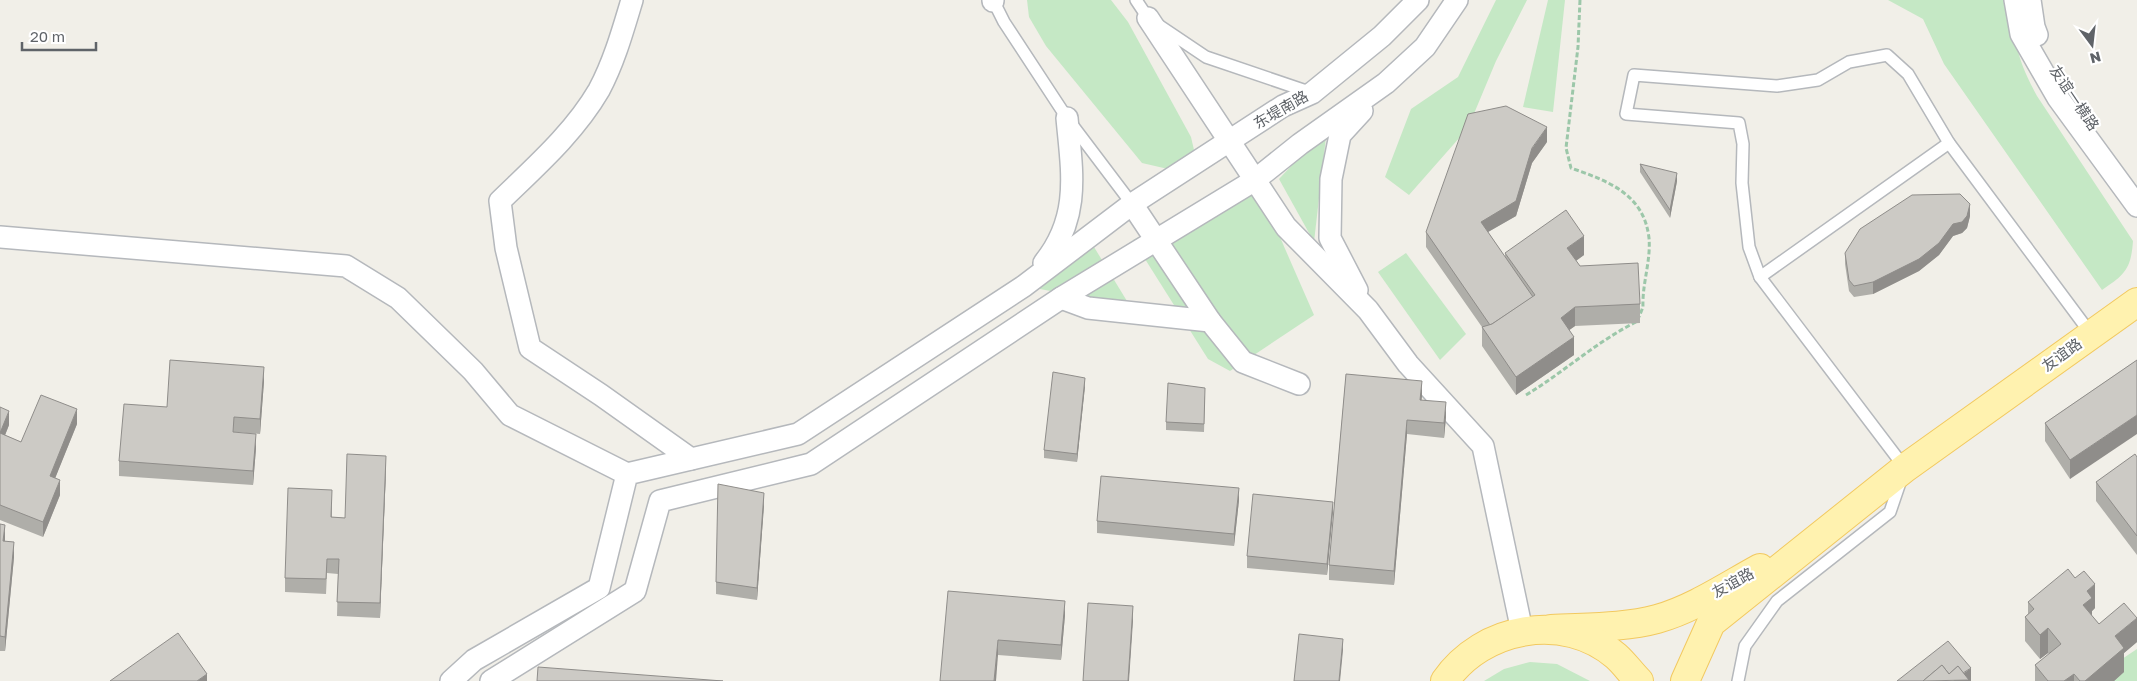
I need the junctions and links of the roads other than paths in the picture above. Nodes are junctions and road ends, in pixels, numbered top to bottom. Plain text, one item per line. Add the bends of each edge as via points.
1 (632, 0) edge
2 (993, 0) edge
3 (1136, 0) edge
4 (1418, 0) edge
5 (1457, 0) edge
6 (2015, 0) edge
7 (2030, 0) edge
8 (1148, 18) junction
9 (1386, 83) junction
10 (1312, 92) junction
11 (1067, 118) junction
12 (1229, 141) junction
13 (1949, 143) junction
14 (1255, 180) junction
15 (2137, 187) edge
16 (1132, 204) junction
17 (2137, 206) edge
18 (0, 237) edge
19 (1156, 241) junction
20 (1760, 277) junction
21 (1024, 286) junction
22 (1061, 298) junction
23 (2137, 302) edge
24 (1368, 310) junction
25 (1210, 321) junction
26 (2091, 334) junction
27 (1299, 384) dead end
28 (691, 459) junction
29 (1898, 473) junction
30 (627, 474) junction
31 (1551, 629) junction
32 (1522, 631) junction
33 (451, 681) edge
34 (491, 681) edge
35 (1445, 681) edge
36 (1639, 681) edge
37 (1686, 681) edge
38 (1738, 681) edge

1 - 28 street via 599,90 561,141 500,201 503,229 530,348
2 - 11 lane
3 - 8 lane
4 - 10 street, 东堤南路 via 1382,36
5 - 9 street via 1425,47
6 - 17 street, 友谊一横路 via 2021,34 2058,98
7 - 15 street, 友谊一横路 via 2034,27 2056,78
8 - 10 lane via 1206,57
8 - 12 street
9 - 14 street
9 - 24 street via 1340,135 1331,180 1330,238
10 - 12 street, 东堤南路 via 1283,106
11 - 16 lane
11 - 21 street via 1074,188 1063,234
12 - 14 street
12 - 16 street, 东堤南路
13 - 20 lane
13 - 20 lane via 1908,74 1887,56 1849,62 1818,80 1777,86 1634,74 1626,114 1739,123 1749,247
13 - 26 lane
14 - 19 street
14 - 24 street via 1286,227
16 - 19 street
16 - 21 street, 东堤南路
18 - 30 street via 346,266 398,298 473,370 510,416
19 - 22 street
19 - 25 street
20 - 29 lane
21 - 28 street via 798,434
22 - 25 street via 1088,308
22 - 34 street via 811,464 660,501 635,591
23 - 26 main road, 友谊路
24 - 32 street via 1408,364 1483,446
25 - 27 street via 1243,362
26 - 29 main road, 友谊路
28 - 30 street
29 - 31 main road, 友谊路 via 1760,568 1700,600 1658,618 1633,623
29 - 37 main road, 友谊路 via 1711,623
29 - 38 lane via 1890,512 1778,601 1745,646
30 - 33 street via 600,588 474,660
31 - 32 main road, 友谊路
31 - 36 main road via 1585,638 1615,655
32 - 35 main road, 友谊路 via 1486,643 1456,666

